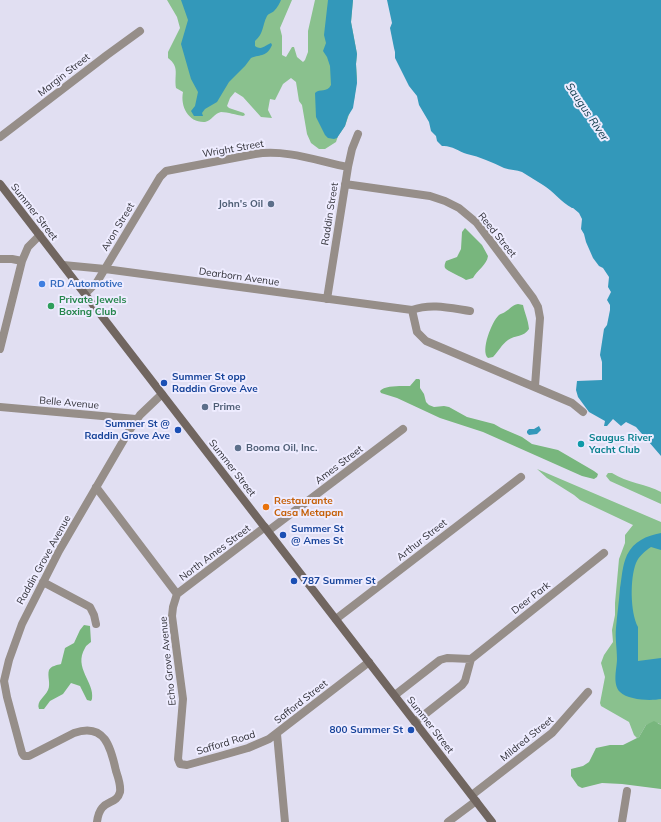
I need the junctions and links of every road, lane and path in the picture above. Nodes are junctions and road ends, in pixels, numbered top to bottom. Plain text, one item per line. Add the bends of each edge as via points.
1 (140, 31) dead end
2 (358, 134) dead end
3 (0, 137) edge
4 (348, 167) junction
5 (168, 171) joint
6 (0, 184) edge
7 (345, 184) junction
8 (40, 235) junction
9 (0, 259) edge
10 (22, 261) junction
11 (63, 265) junction
12 (104, 269) junction
13 (85, 294) junction
14 (327, 299) junction
15 (412, 310) junction
16 (470, 312) dead end
17 (0, 349) edge
18 (535, 386) junction
19 (162, 394) junction
20 (0, 407) edge
21 (583, 412) dead end
22 (136, 419) junction
23 (403, 429) dead end
24 (521, 477) dead end
25 (96, 487) junction
26 (267, 529) junction
27 (604, 553) dead end
28 (43, 582) junction
29 (176, 594) junction
30 (336, 619) junction
31 (96, 624) dead end
32 (470, 658) junction
33 (369, 662) junction
34 (588, 692) dead end
35 (395, 695) junction
36 (416, 722) junction
37 (277, 734) junction
38 (178, 763) joint
39 (626, 791) dead end
40 (474, 798) junction
41 (98, 820) edge
42 (285, 822) edge
43 (448, 822) edge
44 (492, 822) edge
45 (622, 822) edge

1 - 3 street, Margin Street
2 - 4 street, Raddin Street
4 - 5 street, Wright Street via 270,152
4 - 7 street, Raddin Street
5 - 12 street, Avon Street via 160,177
6 - 8 main road, Summer Street
7 - 14 street, Raddin Street
7 - 18 street, Reed Street via 438,198 459,208 477,223 538,307 540,322
8 - 10 street via 28,247
8 - 11 main road, Summer Street
9 - 10 street
10 - 17 street
11 - 12 street, Dearborn Avenue
11 - 13 main road, Summer Street
12 - 13 street, Avon Street via 96,284
12 - 14 street, Dearborn Avenue
13 - 19 main road, Summer Street
14 - 15 street, Dearborn Avenue
15 - 16 street, Dearborn Avenue via 433,306
15 - 18 street via 417,332 426,341
18 - 21 street via 572,403
19 - 22 street, Raddin Grove Avenue
19 - 26 main road, Summer Street
20 - 22 street, Belle Avenue
22 - 25 street, Raddin Grove Avenue
23 - 26 street, Ames Street
24 - 30 street, Arthur Street
25 - 28 street, Raddin Grove Avenue
25 - 29 street
26 - 29 street, North Ames Street
26 - 30 main road, Summer Street
27 - 32 street, Deer Park
28 - 31 street via 90,607
28 - 41 street, Raddin Grove Avenue via 20,629 9,660 5,678 7,697 24,756 29,756 74,733 89,731 101,735 107,741 120,788 117,797 102,808
29 - 38 street, Echo Grove Avenue via 172,616 183,702
30 - 33 main road, Summer Street
32 - 35 street via 442,659
32 - 36 street via 462,685
33 - 35 main road, Summer Street
33 - 37 street, Safford Street
34 - 40 street, Mildred Street via 552,733
35 - 36 main road, Summer Street
36 - 40 main road, Summer Street
37 - 38 street, Safford Road via 265,742 236,752 187,765
37 - 42 street, Safford Street
39 - 45 street
40 - 43 street, Mildred Street
40 - 44 main road, Summer Street

